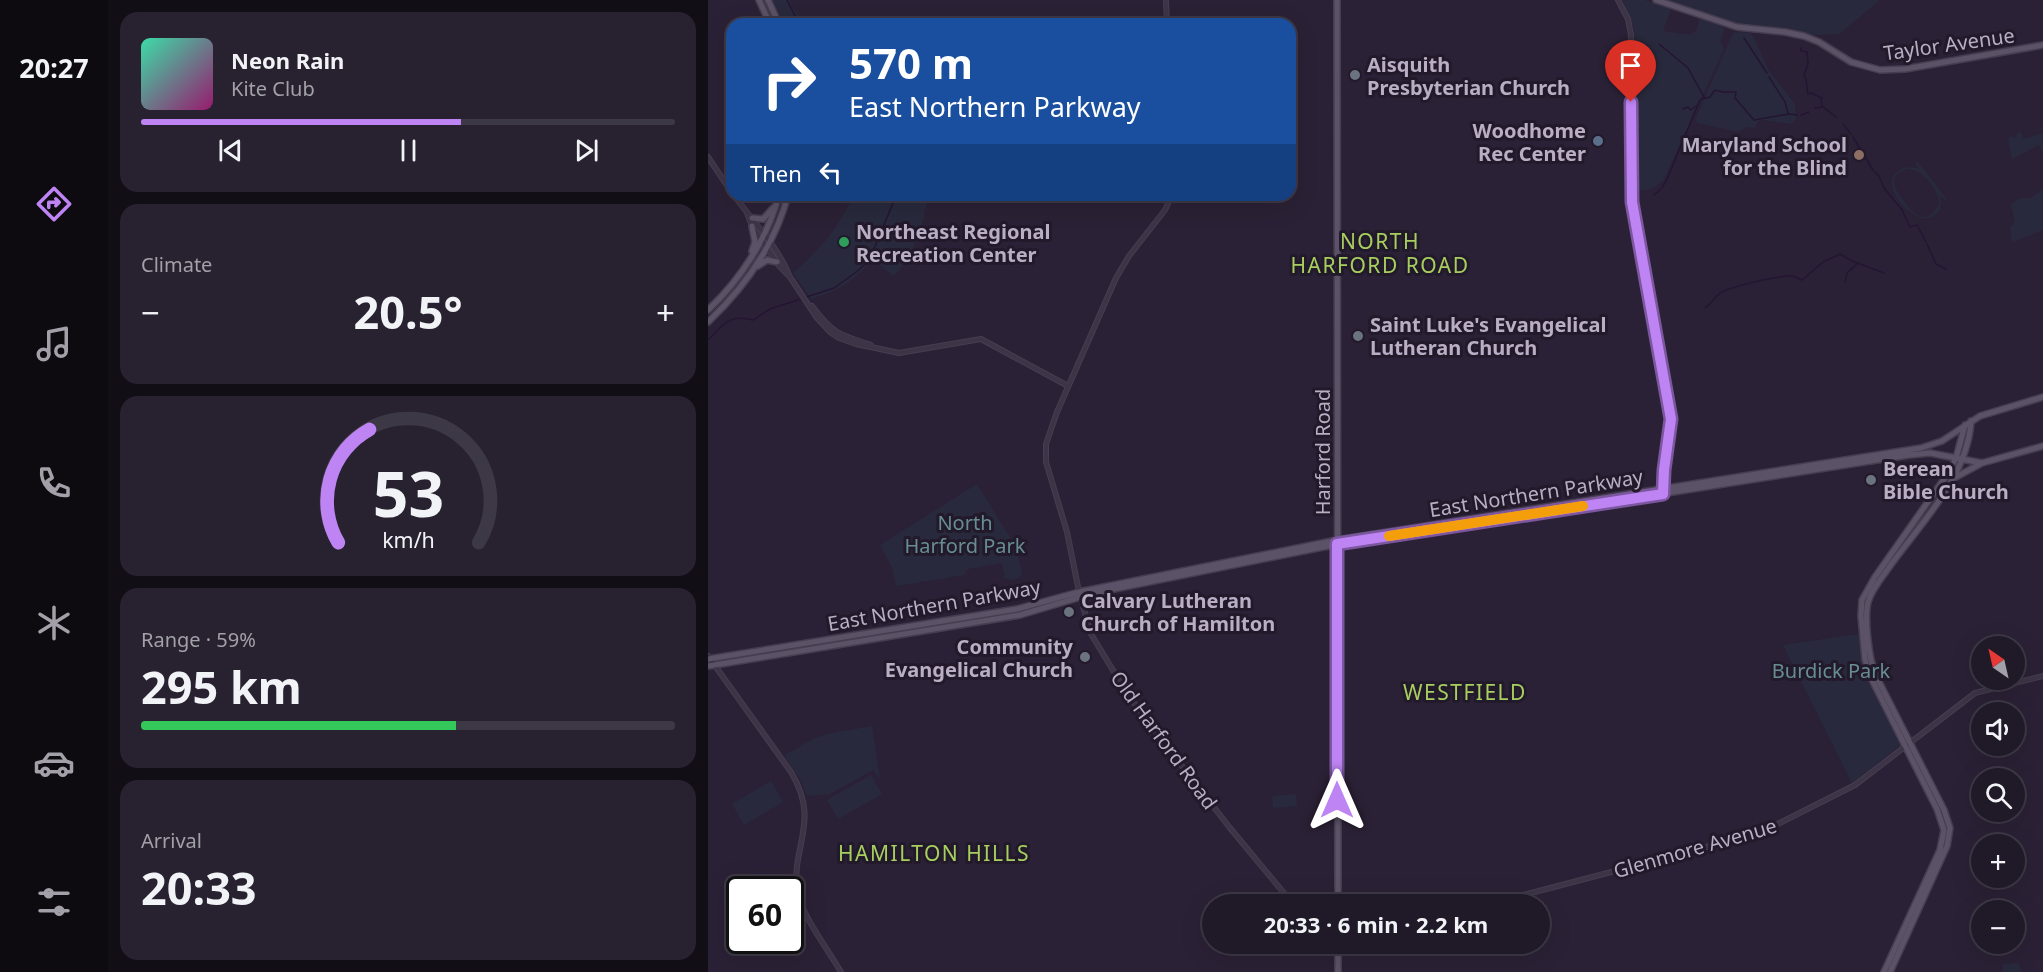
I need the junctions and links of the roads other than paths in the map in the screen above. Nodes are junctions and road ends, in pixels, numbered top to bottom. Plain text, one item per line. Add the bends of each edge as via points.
1 (759, 0) edge
2 (768, 0) edge
3 (1166, 0) edge
4 (1337, 0) edge
5 (1618, 0) edge
6 (1656, 0) edge
7 (767, 18) edge
8 (776, 18) edge
9 (1167, 18) edge
10 (2043, 45) edge
11 (708, 157) edge
12 (726, 184) edge
13 (738, 201) edge
14 (777, 201) edge
15 (777, 201) edge
16 (786, 201) edge
17 (1169, 201) edge
18 (747, 213) junction
19 (752, 218) junction
20 (752, 226) junction
21 (763, 237) junction
22 (768, 245) junction
23 (777, 262) junction
24 (746, 266) junction
25 (790, 277) junction
26 (744, 283) junction
27 (708, 310) edge
28 (708, 322) edge
29 (1068, 386) junction
30 (2043, 397) edge
31 (1971, 421) junction
32 (1965, 425) junction
33 (2043, 446) edge
34 (1956, 458) junction
35 (1963, 459) junction
36 (1982, 463) junction
37 (1820, 466) junction
38 (1954, 477) junction
39 (1663, 491) junction
40 (1337, 542) junction
41 (1079, 594) junction
42 (709, 658) edge
43 (711, 665) edge
44 (2043, 676) edge
45 (1908, 745) junction
46 (1285, 894) edge
47 (1338, 894) edge
48 (1527, 894) edge
49 (1338, 954) edge
50 (841, 972) edge
51 (1338, 972) edge
52 (1884, 972) edge
53 (1890, 972) edge

1 - 7 main road
2 - 8 main road
3 - 9 street
4 - 40 main road, Harford Road
5 - 39 street via 1631,35 1632,202 1671,419
6 - 10 main road, Taylor Avenue via 1737,27 1800,34 1851,62 1874,69 1905,69
11 - 12 street
13 - 18 street
14 - 19 main road via 766,218
15 - 21 main road
16 - 22 main road
17 - 29 street, Old Harford Road via 1119,273
18 - 19 street
18 - 20 street
19 - 21 street
20 - 21 street
20 - 24 main road via 755,242
21 - 22 street
21 - 24 main road
22 - 23 street
22 - 25 street
22 - 26 main road
23 - 25 street
23 - 26 main road via 764,261
24 - 27 main road
25 - 29 street via 831,329 856,342 899,353 981,339
26 - 28 main road
29 - 41 street, Old Harford Road via 1046,454
30 - 31 main road, East Northern Parkway
31 - 32 main road, East Northern Parkway
31 - 35 main road
32 - 34 main road
32 - 37 main road, East Northern Parkway via 1942,441 1922,448
33 - 36 main road
34 - 35 main road, East Northern Parkway
34 - 37 main road, East Northern Parkway via 1930,453
34 - 45 main road via 1875,577 1861,606 1867,669
35 - 36 main road, East Northern Parkway
35 - 38 main road
36 - 38 main road
37 - 39 main road, East Northern Parkway
38 - 45 main road via 1877,585 1868,606 1874,670
39 - 40 main road, East Northern Parkway
40 - 41 main road, East Northern Parkway
40 - 47 main road, Harford Road
41 - 42 main road, East Northern Parkway via 1008,611
41 - 43 main road, East Northern Parkway via 1003,618
41 - 46 street, Old Harford Road via 1091,634 1131,700
42 - 43 street
43 - 50 street via 801,791 805,823 796,876 798,894
44 - 45 street, Glenmore Avenue via 1975,693
45 - 48 street, Glenmore Avenue via 1855,785 1760,833
45 - 52 main road via 1941,818 1944,835
45 - 53 main road via 1947,816 1950,833 1946,851
49 - 51 main road

